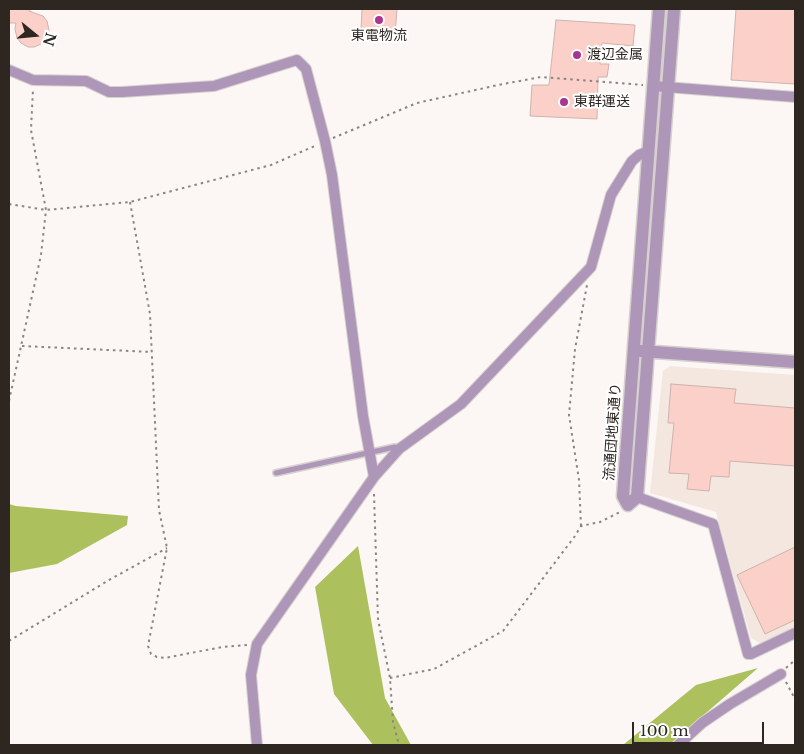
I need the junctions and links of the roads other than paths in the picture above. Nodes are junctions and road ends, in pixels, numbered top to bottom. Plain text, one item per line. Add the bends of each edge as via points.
1 (659, 9) edge
2 (674, 9) edge
3 (9, 70) edge
4 (654, 86) junction
5 (668, 88) junction
6 (795, 97) edge
7 (649, 150) junction
8 (634, 351) junction
9 (649, 352) junction
10 (795, 362) edge
11 (399, 449) junction
12 (370, 452) junction
13 (276, 473) dead end
14 (374, 477) junction
15 (633, 501) junction
16 (795, 633) edge
17 (781, 674) road end
18 (257, 745) edge
19 (678, 745) edge

1 - 4 street, 流通団地東通り
2 - 5 street, 流通団地東通り
3 - 12 street via 33,80 86,80 109,92 122,92 214,86 297,60 306,69 332,175 362,416
4 - 5 street
4 - 7 street, 流通団地東通り
5 - 6 street
5 - 9 street, 流通団地東通り
7 - 8 street, 流通団地東通り
7 - 11 street via 632,160 611,195 591,266 461,404
8 - 9 street
8 - 15 street, 流通団地東通り via 623,496
9 - 10 street
9 - 15 street, 流通団地東通り
11 - 12 lane
11 - 14 street
12 - 13 lane
12 - 14 street
14 - 18 street via 257,644 251,675
15 - 16 street via 713,524 748,654
17 - 19 street via 702,723

